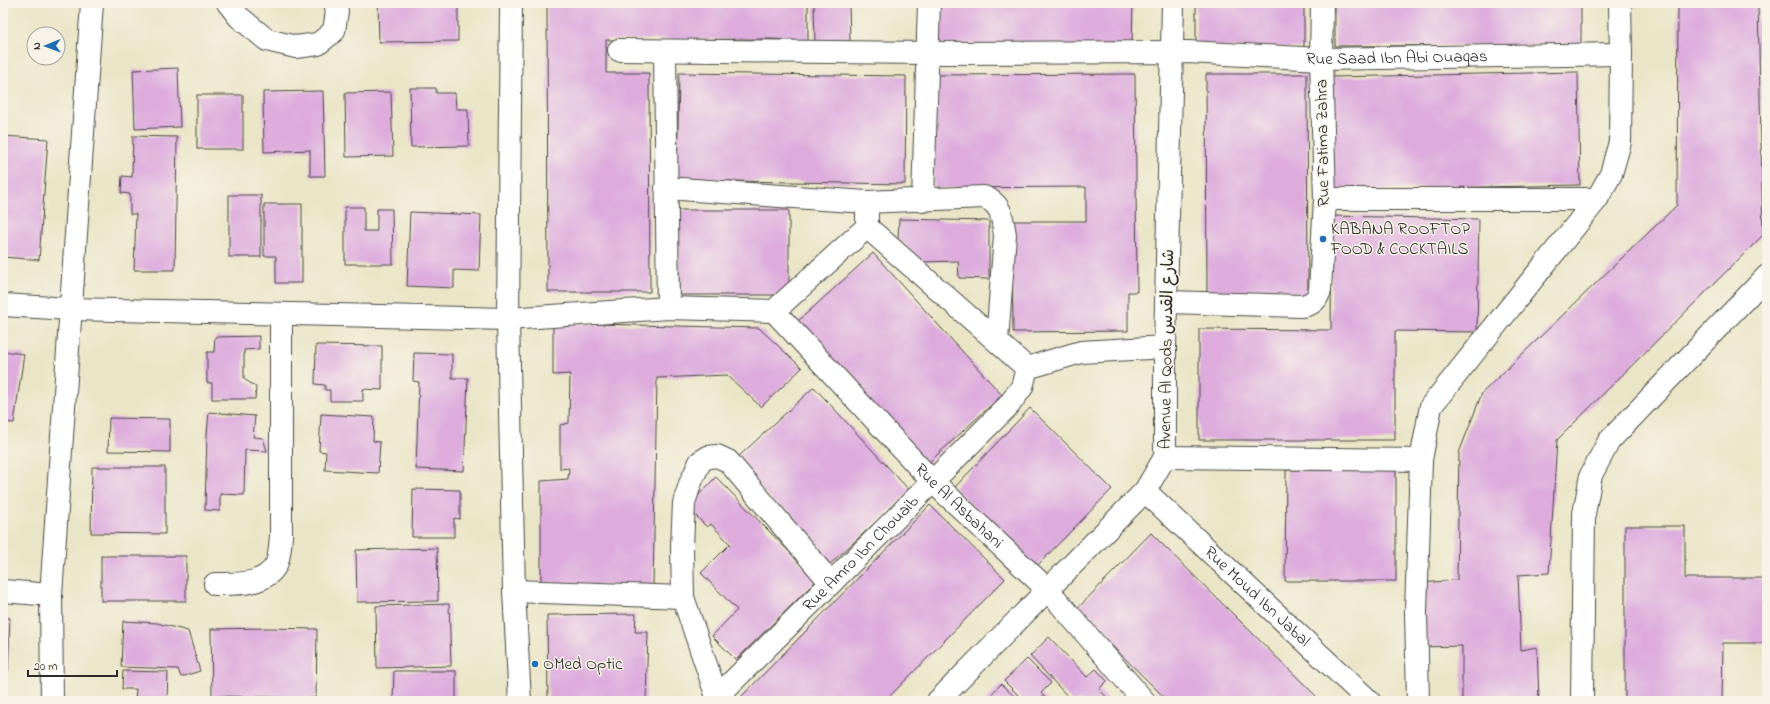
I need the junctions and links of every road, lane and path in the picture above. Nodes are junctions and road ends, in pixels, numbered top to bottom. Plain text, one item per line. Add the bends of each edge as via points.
1 (92, 3) edge
2 (228, 3) edge
3 (335, 3) edge
4 (511, 3) edge
5 (929, 3) edge
6 (1173, 3) edge
7 (1322, 3) edge
8 (1620, 3) edge
9 (619, 50) dead end
10 (665, 50) junction
11 (1172, 51) junction
12 (928, 53) junction
13 (1621, 54) junction
14 (1321, 59) junction
15 (666, 188) junction
16 (1597, 198) junction
17 (1324, 199) junction
18 (923, 201) junction
19 (866, 202) junction
20 (867, 227) junction
21 (1767, 276) edge
22 (1168, 302) junction
23 (3, 305) edge
24 (668, 308) junction
25 (70, 309) junction
26 (774, 311) junction
27 (281, 314) junction
28 (508, 319) junction
29 (997, 341) junction
30 (1165, 347) junction
31 (1027, 368) junction
32 (1165, 457) junction
33 (1421, 460) junction
34 (932, 481) junction
35 (1145, 491) junction
36 (832, 583) junction
37 (215, 584) dead end
38 (1048, 590) junction
39 (3, 591) edge
40 (514, 591) junction
41 (51, 595) junction
42 (683, 597) junction
43 (719, 699) edge
44 (1141, 700) edge
45 (52, 701) edge
46 (520, 701) edge
47 (938, 701) edge
48 (1369, 701) edge
49 (1418, 701) edge
50 (1582, 701) edge

1 - 25 street
2 - 3 street via 239,17 267,40 296,47 318,44 334,31
4 - 28 street
5 - 12 street
6 - 11 street, Avenue Al Qods شارع القدس
7 - 14 street, Rue Fatima Zahra
8 - 13 street
9 - 10 street, Rue Saad Ibn Abi Ouaqas
10 - 12 street, Rue Saad Ibn Abi Ouaqas
10 - 15 street
11 - 12 street, Rue Saad Ibn Abi Ouaqas
11 - 14 street, Rue Saad Ibn Abi Ouaqas
11 - 22 street, Avenue Al Qods شارع القدس
12 - 18 street
13 - 14 street, Rue Saad Ibn Abi Ouaqas
13 - 16 street via 1620,142 1611,174
14 - 17 street, Rue Fatima Zahra
15 - 19 street
15 - 24 street
16 - 17 street
16 - 33 street via 1431,406
17 - 22 street, Rue Fatima Zahra via 1320,290 1312,305
18 - 19 street
18 - 29 street via 984,197 998,206 1003,220 1004,235
19 - 20 street
20 - 26 street
20 - 29 street
21 - 50 street via 1609,441 1591,475 1584,514
22 - 30 street, Avenue Al Qods شارع القدس
23 - 25 street
24 - 26 street
24 - 28 street
25 - 27 street
25 - 41 street
26 - 34 street, Rue Al Asbahani
27 - 28 street
27 - 37 street via 281,536 276,564 264,577 247,584
28 - 40 street
29 - 31 street
30 - 31 street via 1081,352
30 - 32 street, Avenue Al Qods شارع القدس
31 - 34 street, Rue Amro Ibn Chouaib via 1022,387 1009,405
32 - 33 street
32 - 35 street, Avenue Al Qods شارع القدس
33 - 49 street via 1416,612
34 - 36 street, Rue Amro Ibn Chouaib
34 - 38 street, Rue Al Asbahani
35 - 38 street, Avenue Al Qods شارع القدس
35 - 48 street, Rue Moud Ibn Jabal
36 - 42 street via 728,461 717,456 708,457 700,462 684,503
36 - 43 street, Rue Amro Ibn Chouaib
38 - 44 street, Rue Al Asbahani
38 - 47 street, Avenue Al Qods شارع القدس
39 - 41 street
40 - 42 street
40 - 46 street
41 - 45 street
42 - 43 street

